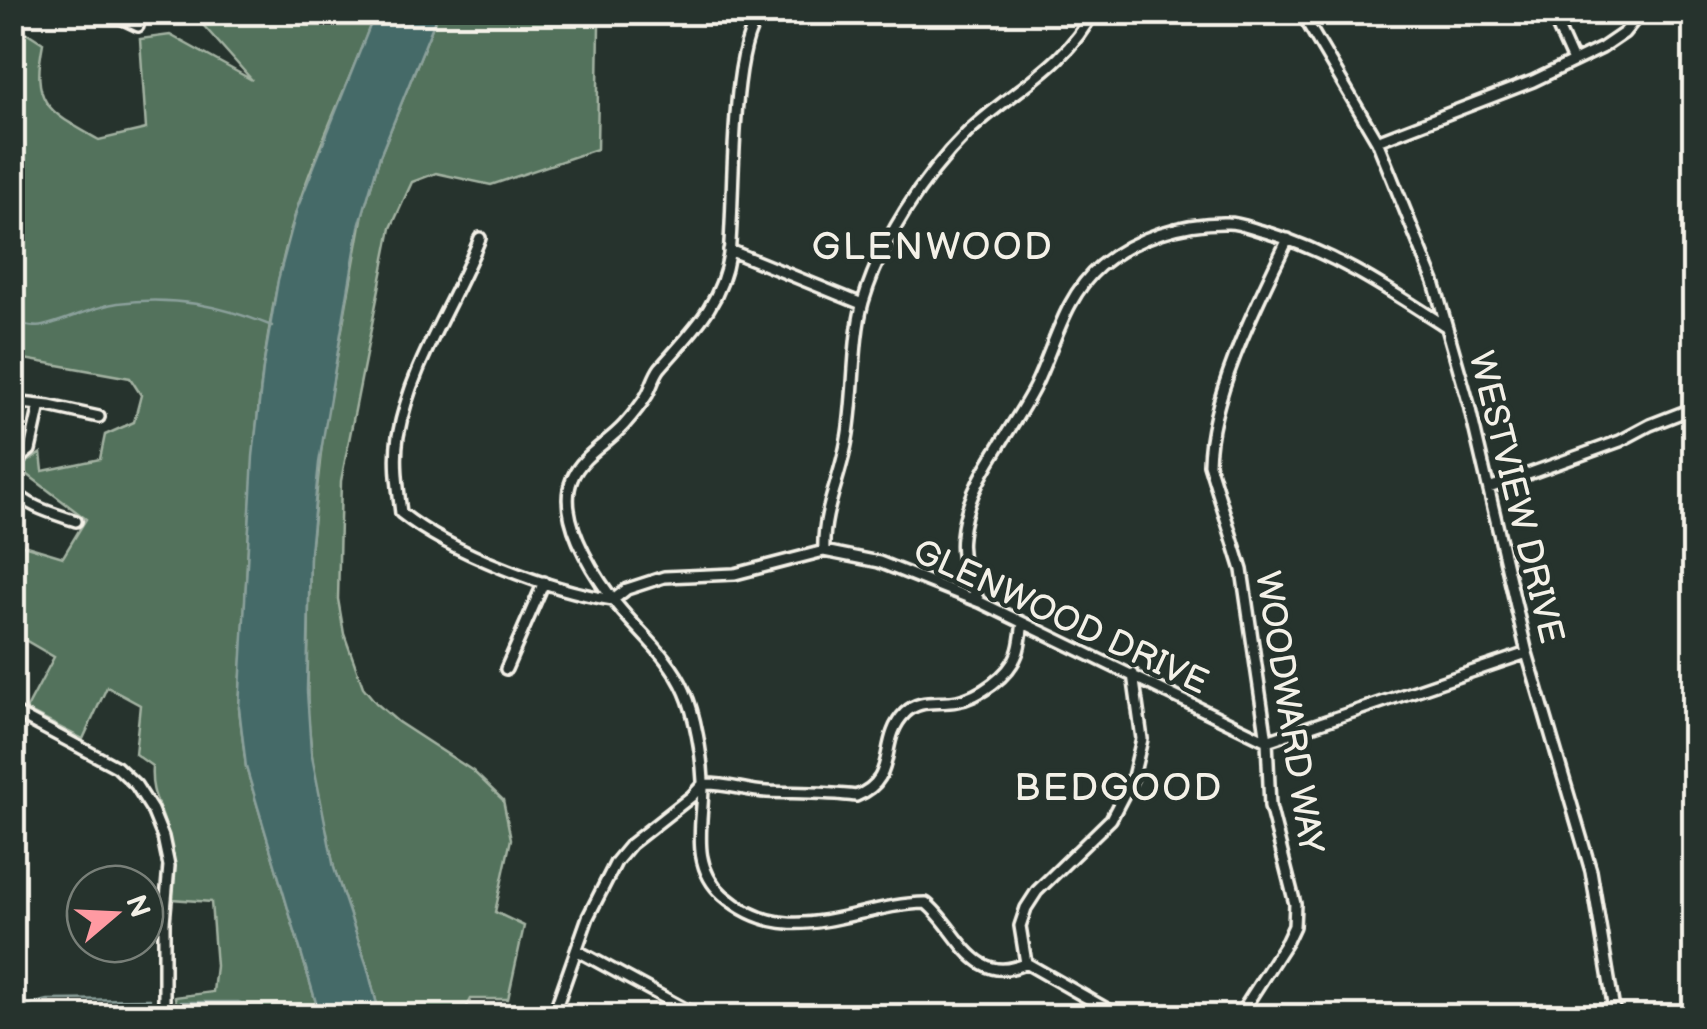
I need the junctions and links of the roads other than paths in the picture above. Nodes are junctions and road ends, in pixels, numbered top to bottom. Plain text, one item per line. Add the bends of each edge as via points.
1 (108, 12) edge
2 (764, 12) edge
3 (1094, 12) edge
4 (1307, 12) edge
5 (1552, 12) edge
6 (1641, 12) edge
7 (138, 26) dead end
8 (1572, 59) junction
9 (1376, 141) junction
10 (480, 238) dead end
11 (1288, 239) junction
12 (730, 250) junction
13 (862, 304) junction
14 (1447, 328) junction
15 (12, 402) edge
16 (40, 405) junction
17 (1694, 408) edge
18 (99, 418) dead end
19 (12, 464) edge
20 (1488, 488) junction
21 (12, 489) edge
22 (76, 522) dead end
23 (824, 551) junction
24 (544, 582) junction
25 (613, 600) junction
26 (980, 602) junction
27 (1023, 623) junction
28 (1526, 654) junction
29 (506, 669) dead end
30 (1132, 674) junction
31 (12, 710) edge
32 (1268, 742) junction
33 (703, 784) junction
34 (578, 951) junction
35 (1026, 963) junction
36 (164, 1016) edge
37 (554, 1016) edge
38 (698, 1016) edge
39 (1118, 1016) edge
40 (1239, 1016) edge
41 (1615, 1016) edge

1 - 7 street
2 - 12 street via 746,37 740,72
3 - 13 street via 1071,48 968,131 932,172 886,246
4 - 9 street, WESTVIEW DRIVE
5 - 8 street
6 - 8 street via 1624,34
8 - 9 street via 1533,81
9 - 14 street, WESTVIEW DRIVE
10 - 24 street via 409,396 398,438 400,513 430,536
11 - 14 street via 1345,262
11 - 26 street via 1231,222 1192,226 1138,242 1097,269 1074,297 1035,386 967,508 962,559
11 - 32 street, WOODWARD WAY via 1252,315 1209,450 1242,570
12 - 13 street
12 - 25 street via 698,328 657,371 622,428 572,476 567,498 573,525
13 - 23 street via 847,442
14 - 20 street, WESTVIEW DRIVE
15 - 16 street
16 - 18 street
16 - 19 street via 30,450
17 - 20 street
20 - 28 street, WESTVIEW DRIVE
21 - 22 street via 36,508
23 - 25 street via 735,574 664,577 626,588
23 - 26 street, GLENWOOD DRIVE via 893,567
24 - 25 street
24 - 29 street
25 - 33 street via 664,657 685,692
26 - 27 street, GLENWOOD DRIVE
27 - 30 street, GLENWOOD DRIVE
27 - 33 street via 1016,657 986,689 906,712 894,729 879,783 865,793
28 - 32 street
28 - 41 street, WESTVIEW DRIVE via 1591,871
30 - 32 street, GLENWOOD DRIVE
30 - 35 street via 1142,740 1133,777 1111,820 1026,908 1020,926
31 - 36 street via 116,767 152,810 169,866
32 - 40 street, WOODWARD WAY via 1270,806 1296,904 1294,926
33 - 34 street via 616,862
33 - 35 street via 700,853 708,876 740,906 784,925 926,902 977,961 998,971
34 - 37 street
34 - 38 street
35 - 39 street

